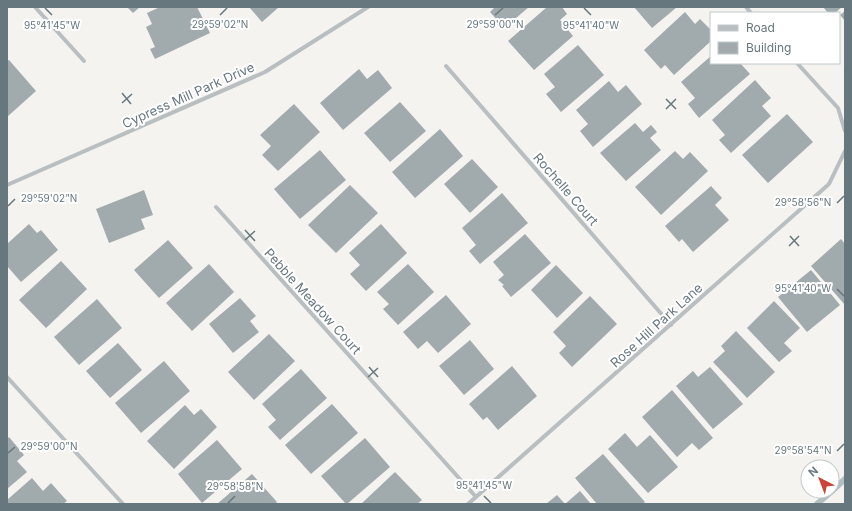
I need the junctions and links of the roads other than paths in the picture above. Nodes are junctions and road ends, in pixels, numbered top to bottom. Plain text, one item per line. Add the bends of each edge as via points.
1 (36, 7) edge
2 (368, 7) edge
3 (84, 61) dead end
4 (798, 64) edge
5 (446, 66) dead end
6 (845, 131) edge
7 (845, 151) edge
8 (7, 185) edge
9 (216, 207) dead end
10 (671, 325) junction
11 (7, 377) edge
12 (476, 497) junction
13 (123, 504) edge
14 (468, 504) edge

1 - 3 street
2 - 8 street, Cypress Mill Park Drive via 265,72
4 - 6 street via 838,108
5 - 10 street, Rochelle Court
7 - 10 street, Rose Hill Park Lane via 829,184
9 - 12 street, Pebble Meadow Court
10 - 12 street, Rose Hill Park Lane
11 - 13 street
12 - 14 street, Rose Hill Park Lane

